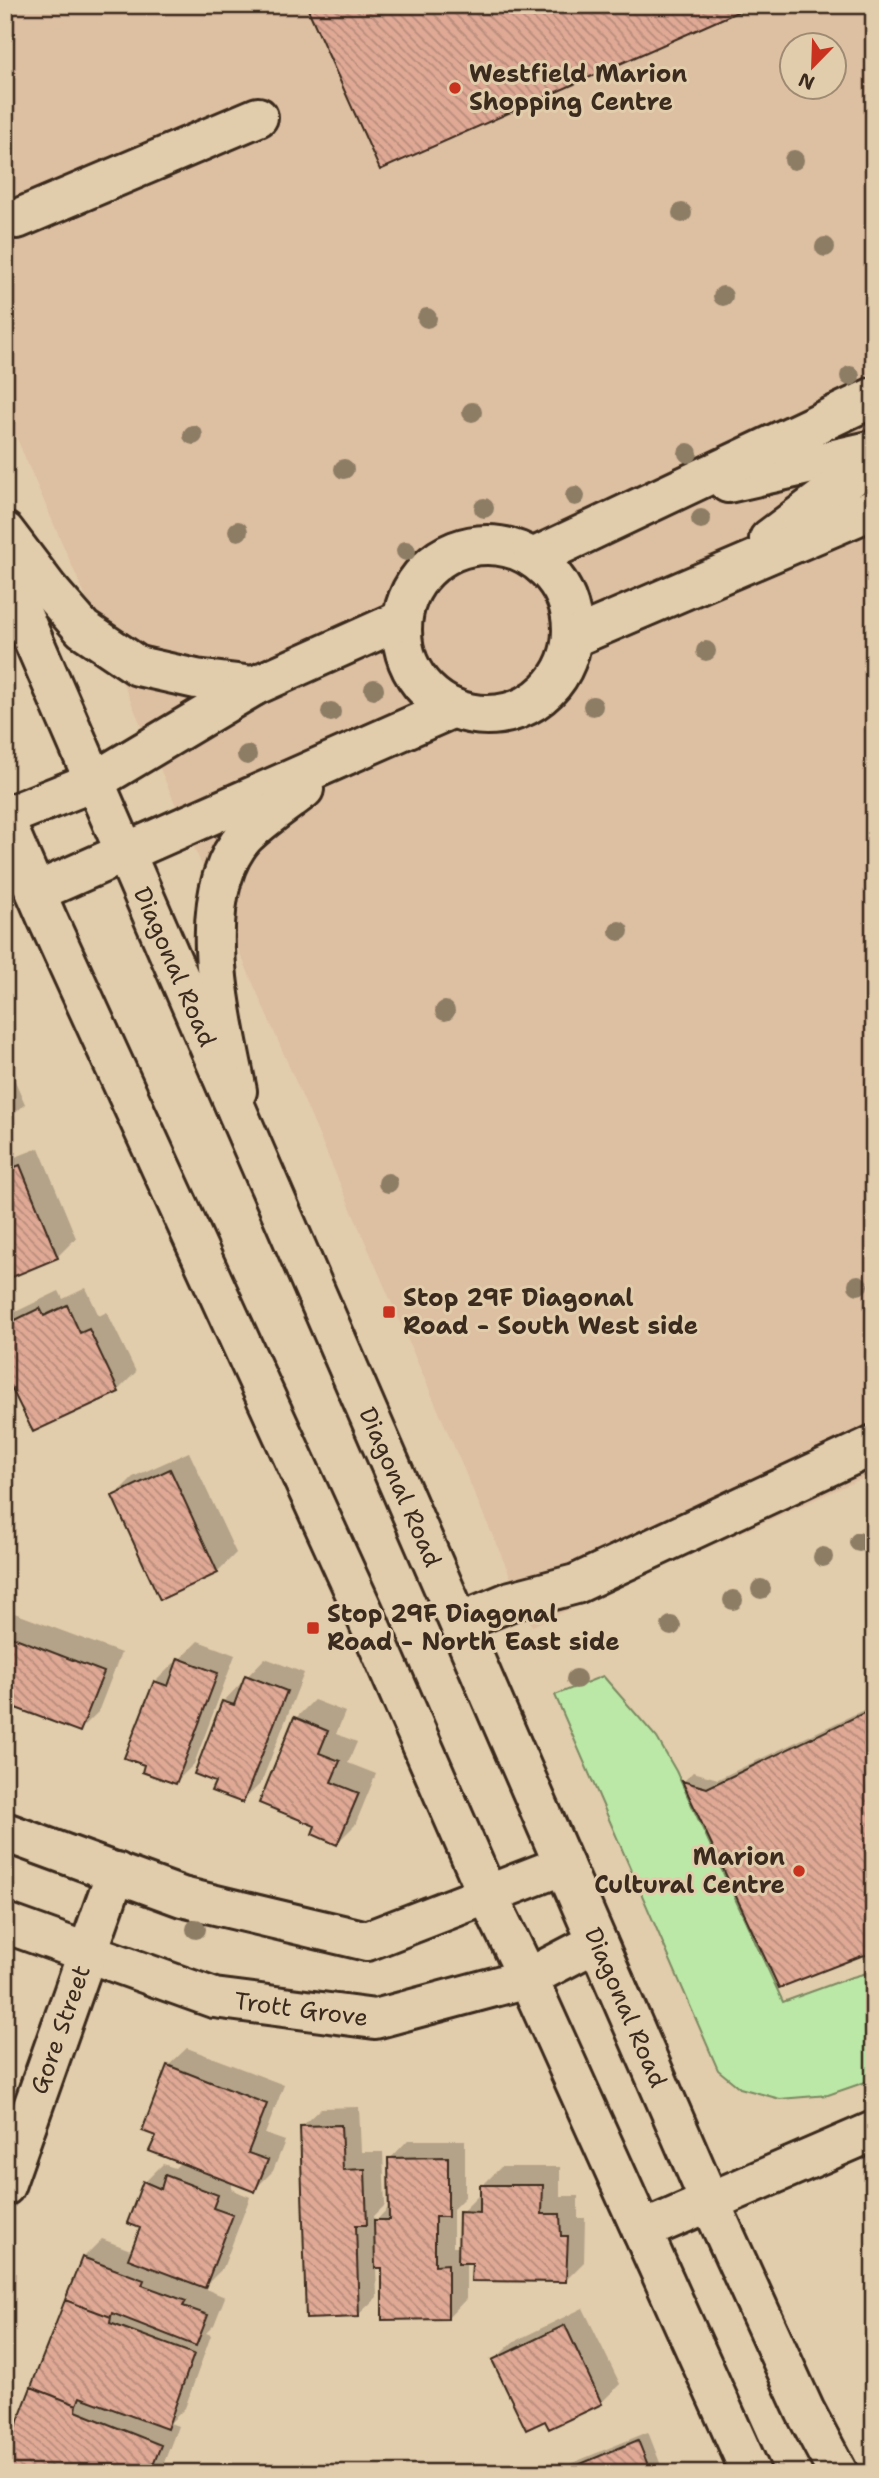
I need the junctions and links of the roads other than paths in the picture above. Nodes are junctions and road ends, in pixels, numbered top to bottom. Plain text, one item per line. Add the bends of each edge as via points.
1 (258, 117) dead end
2 (17, 219) dead end
3 (874, 397) edge
4 (874, 450) edge
5 (874, 460) edge
6 (662, 498) junction
7 (874, 509) edge
8 (5, 532) edge
9 (533, 558) junction
10 (5, 575) edge
11 (719, 577) junction
12 (401, 620) junction
13 (572, 638) junction
14 (254, 686) junction
15 (453, 708) junction
16 (343, 757) junction
17 (95, 781) junction
18 (5, 819) edge
19 (126, 852) junction
20 (36, 892) junction
21 (243, 1124) junction
22 (874, 1445) edge
23 (460, 1622) junction
24 (5, 1832) edge
25 (564, 1865) junction
26 (116, 1872) junction
27 (488, 1896) junction
28 (5, 1923) edge
29 (597, 1942) junction
30 (87, 1953) junction
31 (528, 1978) junction
32 (874, 2132) edge
33 (5, 2186) edge
34 (709, 2200) junction
35 (642, 2231) junction
36 (751, 2473) edge
37 (838, 2473) edge

1 - 2 street
3 - 6 street
4 - 6 street
5 - 11 street
6 - 9 street
7 - 11 street
8 - 14 street via 83,629 138,666
9 - 12 street via 508,547 481,544 455,550 418,578
9 - 13 street via 551,573 563,593 572,614
10 - 17 street, Diagonal Road
11 - 13 street
12 - 14 street
12 - 15 street via 402,647 412,673 430,694
13 - 15 street via 565,665 548,689 526,707 477,715
14 - 17 street
15 - 16 street
16 - 19 street
16 - 21 street via 244,837 226,868 214,919 218,995
17 - 18 street
17 - 19 street, Diagonal Road
18 - 20 street
19 - 20 street
19 - 21 street, Diagonal Road
20 - 27 street
21 - 23 street, Diagonal Road
22 - 23 street via 576,1584 511,1601
23 - 25 street, Diagonal Road
24 - 26 street
25 - 27 street
25 - 29 street, Diagonal Road
26 - 27 street via 182,1897 367,1941
26 - 30 street, Gore Street
27 - 31 street
28 - 30 street, Trott Grove
29 - 31 street, Trott Grove
29 - 34 street, Diagonal Road
30 - 31 street, Trott Grove via 214,1998 375,2019
30 - 33 street, Gore Street
31 - 35 street
32 - 34 street
34 - 35 street
34 - 37 street, Diagonal Road
35 - 36 street

